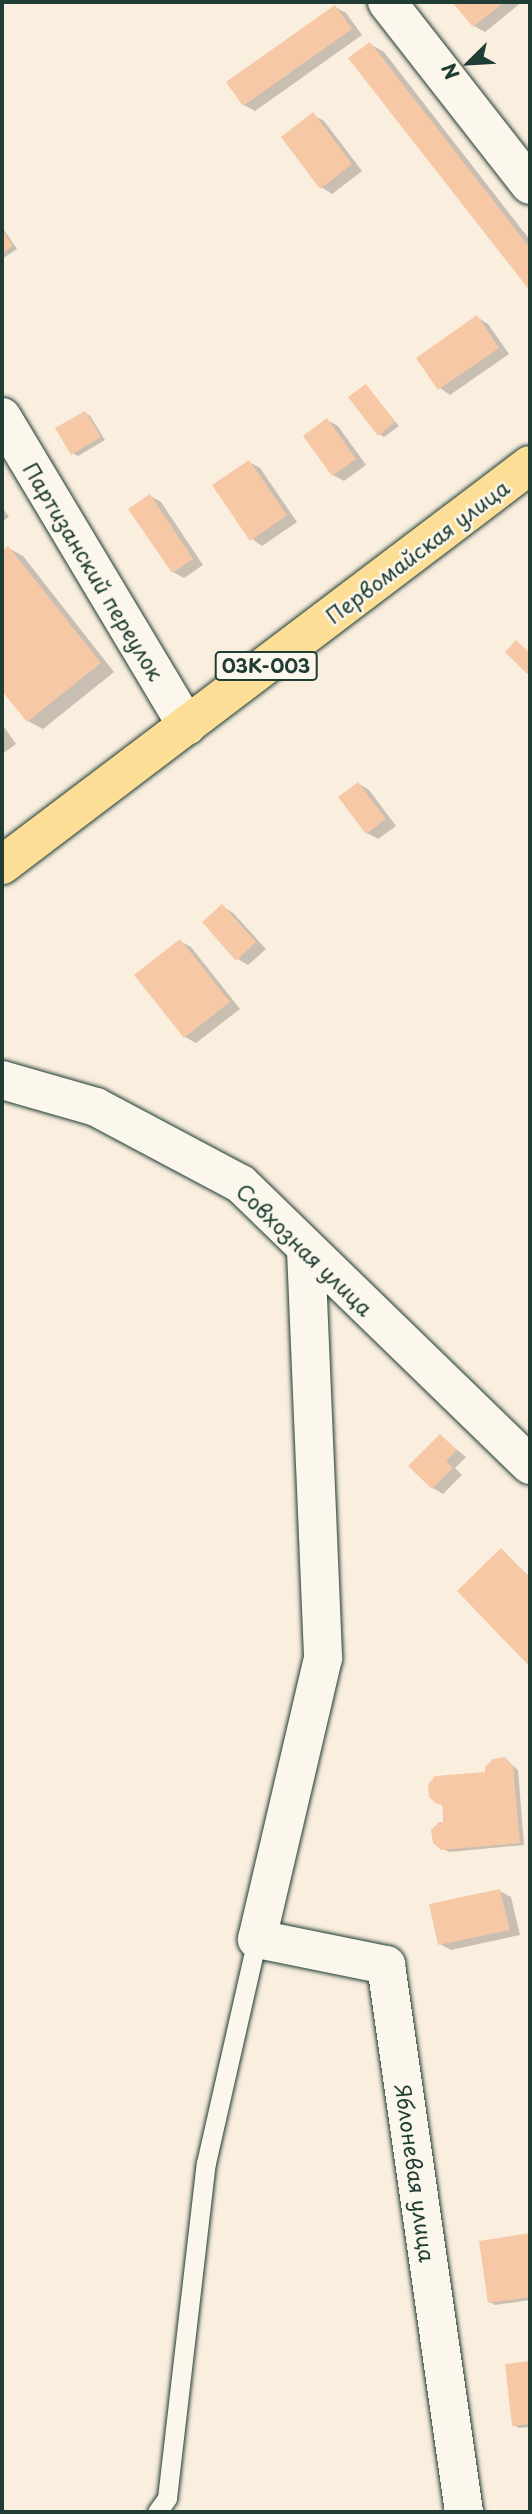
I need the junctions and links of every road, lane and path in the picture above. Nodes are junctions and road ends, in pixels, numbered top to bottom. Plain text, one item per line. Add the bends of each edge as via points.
1 (387, 2) edge
2 (530, 185) edge
3 (2, 417) edge
4 (530, 465) edge
5 (187, 726) junction
6 (2, 865) edge
7 (2, 1080) edge
8 (306, 1250) junction
9 (530, 1465) edge
10 (257, 1939) junction
11 (158, 2512) edge
12 (464, 2512) edge

1 - 2 street
3 - 5 street, Партизанский переулок
4 - 5 main road, Первомайская улица / 03К-003
5 - 6 main road, Первомайская улица / 03К-003
7 - 8 street, Совхозная улица via 96,1107 241,1184
8 - 9 street, Совхозная улица
8 - 10 street via 323,1658
10 - 11 lane via 206,2162 167,2498
10 - 12 street, Яблоневая улица via 386,1965

